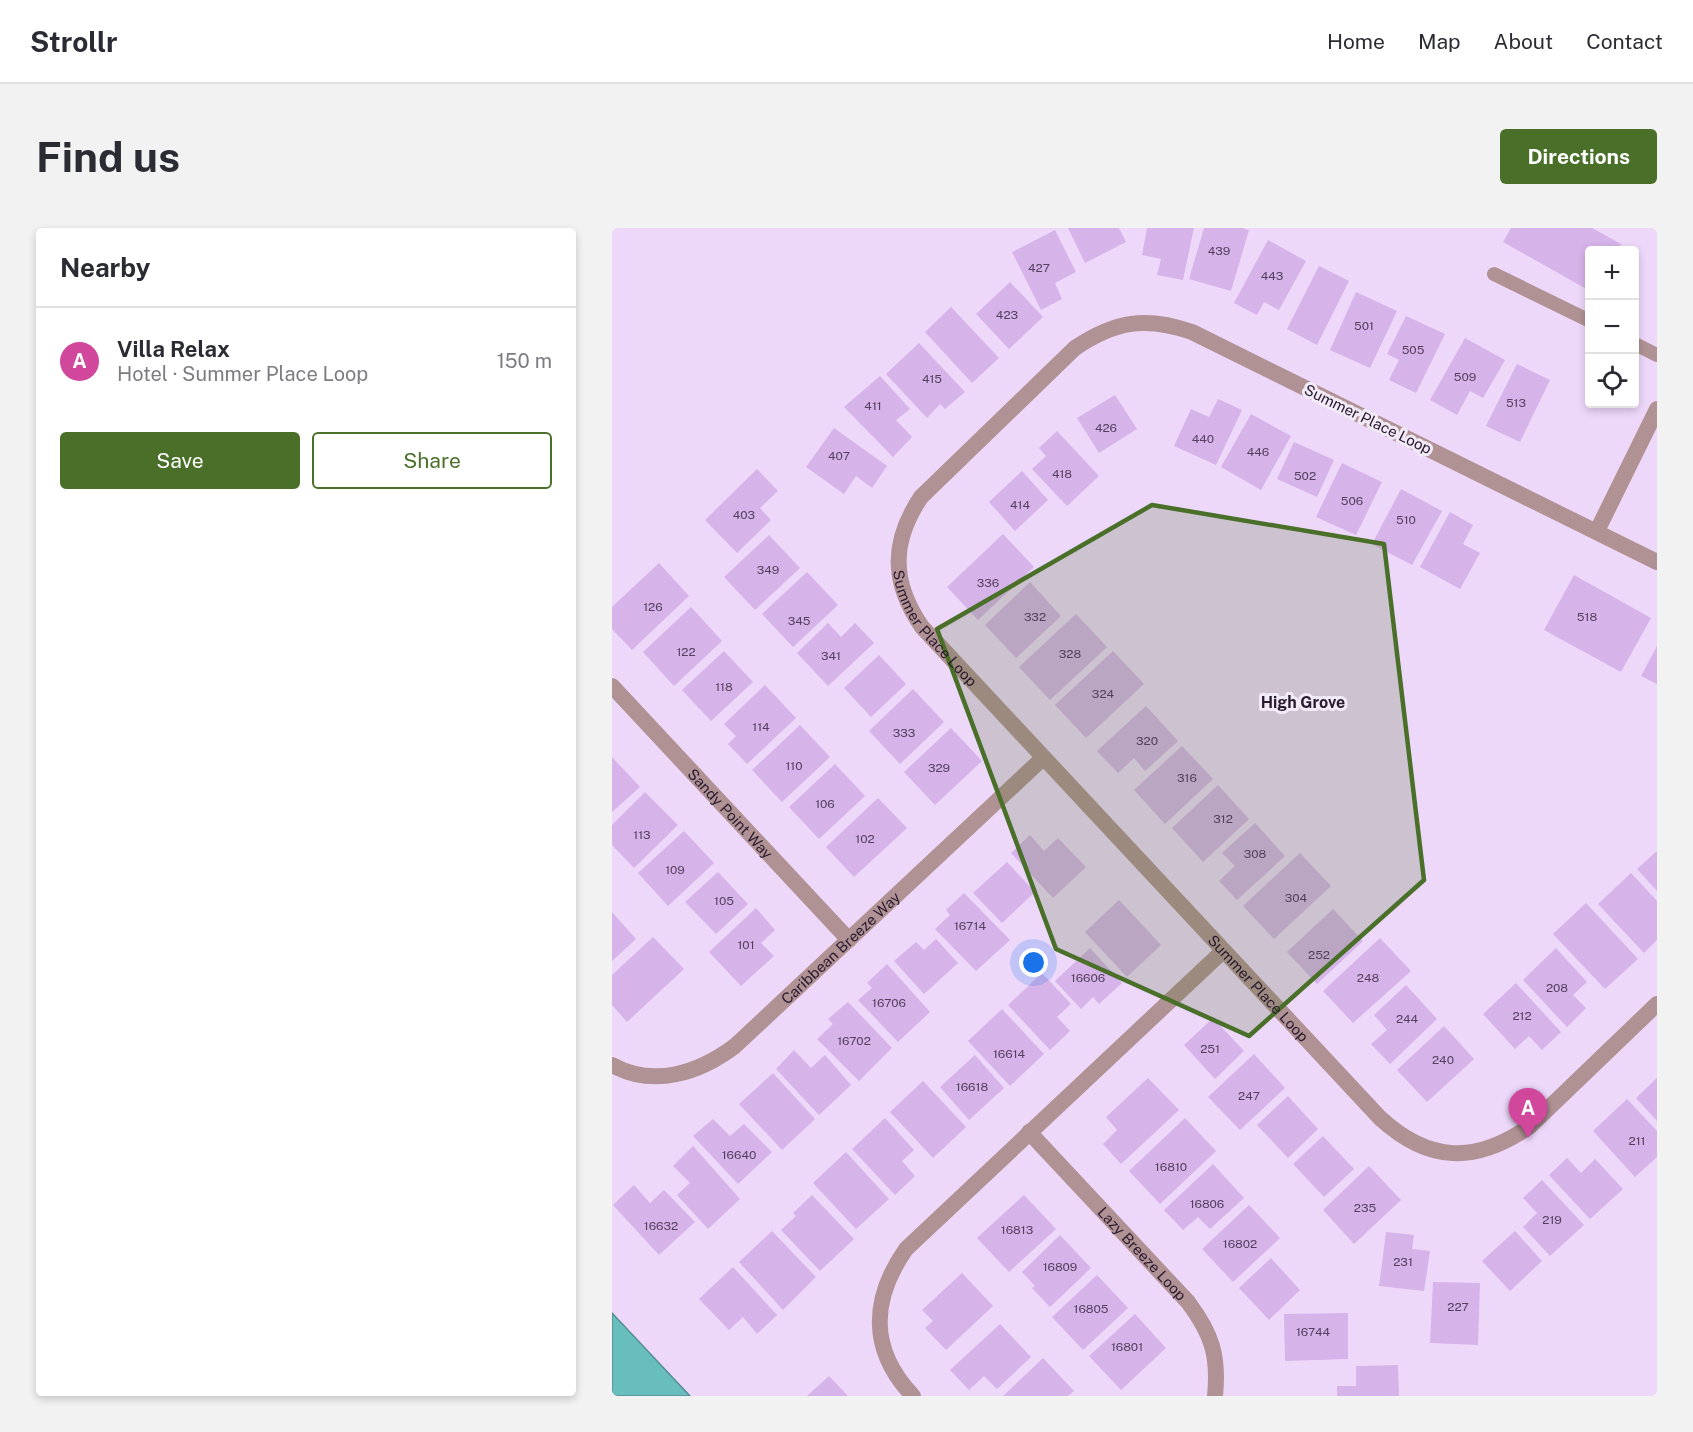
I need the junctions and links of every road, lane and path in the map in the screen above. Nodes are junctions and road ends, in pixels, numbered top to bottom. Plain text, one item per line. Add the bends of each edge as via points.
1 (1494, 274) dead end
2 (1585, 319) edge
3 (1639, 346) edge
4 (1657, 355) edge
5 (1657, 409) edge
6 (1597, 531) junction
7 (1657, 562) edge
8 (612, 686) edge
9 (1043, 758) junction
10 (849, 940) junction
11 (1223, 951) junction
12 (1657, 1004) edge
13 (612, 1065) edge
14 (1029, 1132) junction
15 (913, 1396) edge
16 (1215, 1396) edge

1 - 2 lane
3 - 4 lane
5 - 6 street
6 - 7 street, Summer Place Loop
6 - 9 street, Summer Place Loop via 1192,332 1152,322 1113,327 1076,348 935,481 911,512 898,551 902,592 922,627
8 - 10 street, Sandy Point Way
9 - 10 street, Caribbean Breeze Way
9 - 11 street, Summer Place Loop
10 - 13 street, Caribbean Breeze Way via 735,1046 711,1063 659,1077 633,1074
11 - 12 street, Summer Place Loop via 1380,1118 1413,1143 1454,1154 1492,1148 1530,1126
11 - 14 street
14 - 15 street via 893,1266 880,1307 880,1331 894,1371
14 - 16 street, Lazy Breeze Loop via 1200,1317 1214,1354

